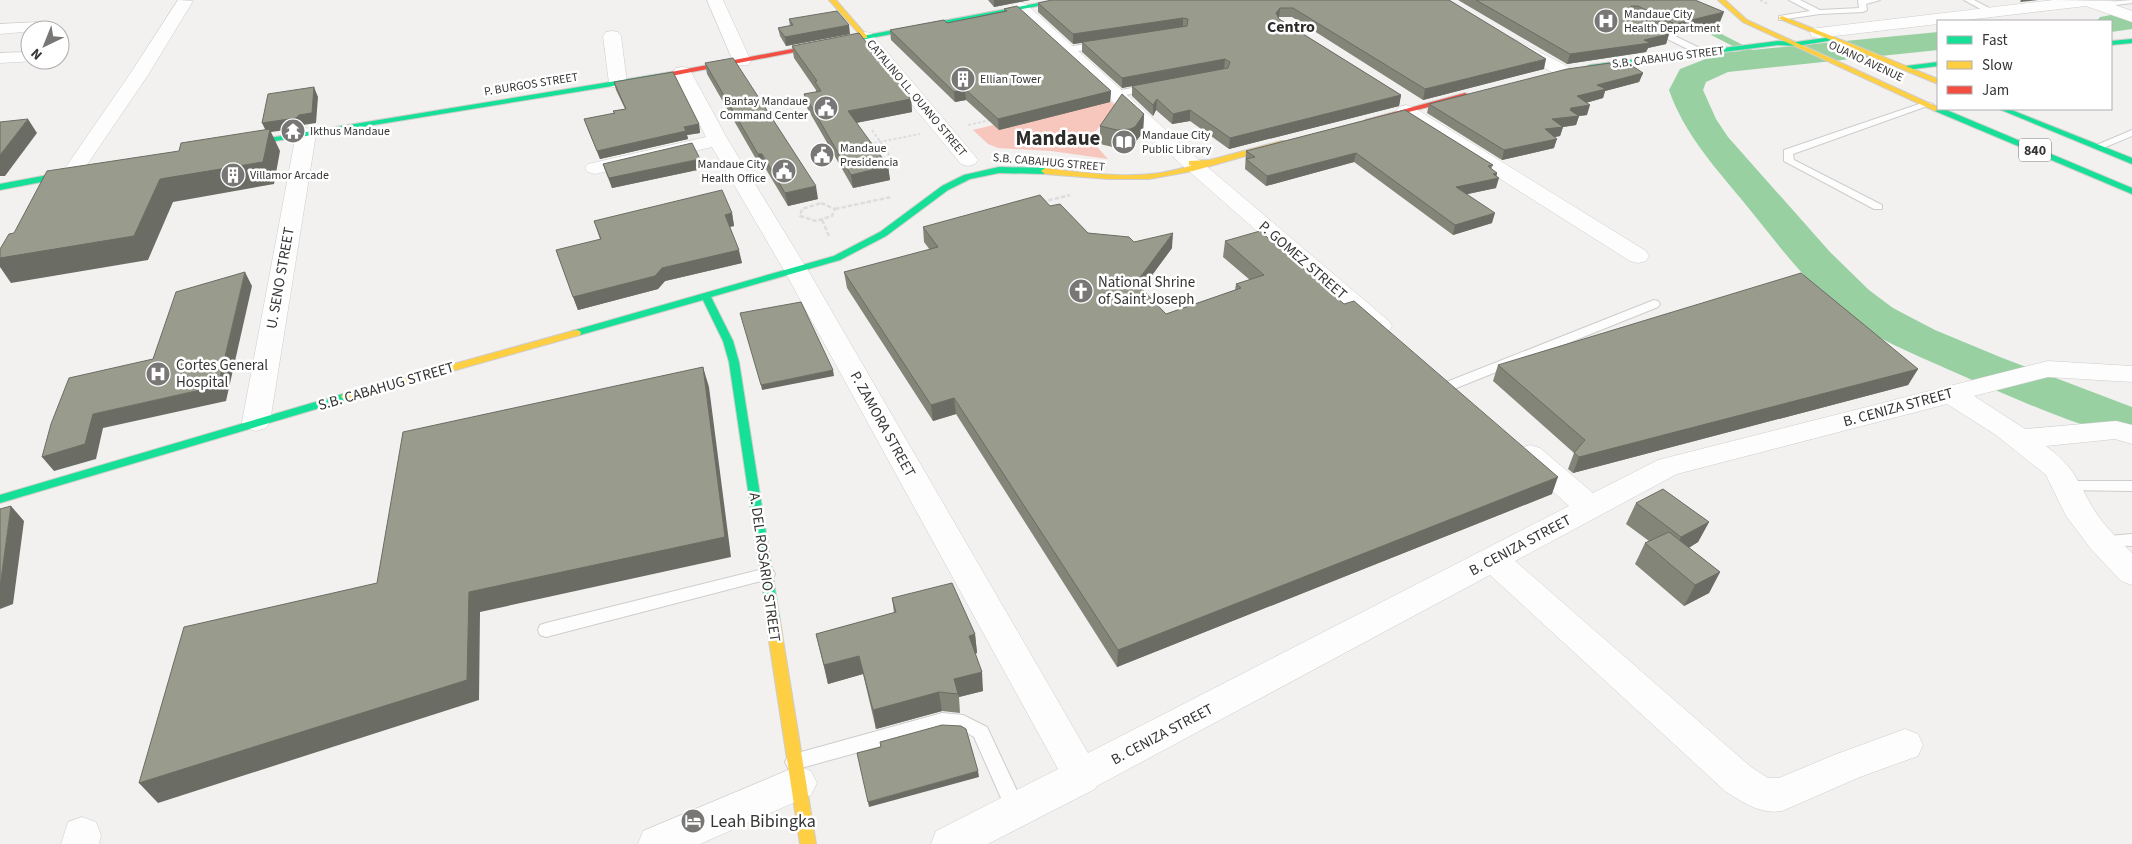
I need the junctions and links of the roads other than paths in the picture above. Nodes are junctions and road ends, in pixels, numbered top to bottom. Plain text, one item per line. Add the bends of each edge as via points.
1 (715, 0) edge
2 (832, 0) edge
3 (1066, 0) edge
4 (1722, 0) edge
5 (1794, 0) edge
6 (1876, 0) edge
7 (1968, 0) edge
8 (185, 1) edge
9 (2086, 1) edge
10 (1020, 7) junction
11 (1749, 7) dead end
12 (2120, 9) edge
13 (1820, 12) junction
14 (1778, 16) joint
15 (1987, 16) edge
16 (1959, 20) edge
17 (1640, 23) edge
18 (1937, 23) edge
19 (1937, 26) edge
20 (20, 28) edge
21 (0, 29) edge
22 (612, 36) dead end
23 (1502, 36) edge
24 (865, 37) junction
25 (1831, 38) junction
26 (1780, 40) junction
27 (1115, 42) edge
28 (1800, 46) junction
29 (1066, 50) junction
30 (1703, 53) junction
31 (20, 57) edge
32 (0, 58) edge
33 (742, 61) junction
34 (1937, 64) edge
35 (1906, 68) junction
36 (1571, 70) junction
37 (682, 72) junction
38 (1544, 76) edge
39 (1937, 82) edge
40 (618, 83) junction
41 (1160, 86) edge
42 (1476, 93) edge
43 (1115, 94) junction
44 (1408, 105) junction
45 (1935, 107) edge
46 (1942, 110) edge
47 (2005, 110) edge
48 (1359, 123) edge
49 (306, 134) junction
50 (2132, 134) edge
51 (718, 140) junction
52 (1292, 140) edge
53 (230, 147) edge
54 (2097, 147) junction
55 (1033, 159) dead end
56 (2132, 161) edge
57 (970, 164) junction
58 (1199, 165) junction
59 (595, 168) dead end
60 (80, 172) joint
61 (0, 187) edge
62 (2132, 192) edge
63 (1878, 207) dead end
64 (828, 244) road end
65 (1638, 256) dead end
66 (786, 270) junction
67 (706, 296) junction
68 (1654, 304) dead end
69 (1397, 341) edge
70 (2132, 374) edge
71 (1441, 379) joint
72 (1950, 393) junction
73 (1471, 405) edge
74 (256, 422) junction
75 (2132, 435) edge
76 (2020, 439) junction
77 (1516, 443) edge
78 (2068, 486) junction
79 (2132, 486) edge
80 (0, 499) edge
81 (1590, 507) junction
82 (2132, 540) edge
83 (2102, 541) junction
84 (1492, 559) junction
85 (2132, 573) edge
86 (767, 574) junction
87 (546, 630) dead end
88 (1905, 745) dead end
89 (796, 773) junction
90 (1082, 776) junction
91 (1016, 810) junction
92 (657, 844) edge
93 (808, 844) edge
94 (950, 844) edge

1 - 33 street
2 - 24 main road
3 - 10 main road, P. BURGOS STREET
4 - 11 main road, 840
4 - 26 main road, 840 via 1745,21
5 - 13 lane
6 - 13 lane via 1860,2 1864,6 1862,10
7 - 15 lane
8 - 60 street
9 - 12 street
9 - 15 street, S.B. CABAHUG STREET
10 - 24 main road, P. BURGOS STREET
10 - 29 street, P. GOMEZ STREET
12 - 15 street, S.B. CABAHUG STREET
13 - 14 lane
14 - 25 main road, OUANO AVENUE
15 - 16 street, S.B. CABAHUG STREET
17 - 30 lane
18 - 25 street, S.B. CABAHUG STREET
19 - 25 street, S.B. CABAHUG STREET
20 - 21 street
22 - 40 street
23 - 36 street
24 - 33 main road, P. BURGOS STREET
24 - 57 street, CATALINO LL. OUANO STREET
25 - 26 main road, S.B. CABAHUG STREET
25 - 28 main road, S.B. CABAHUG STREET
25 - 35 main road, OUANO AVENUE
26 - 28 main road, OUANO AVENUE / 840
26 - 30 main road, S.B. CABAHUG STREET
27 - 29 lane
28 - 45 main road, OUANO AVENUE / 840
29 - 43 street, P. GOMEZ STREET via 1084,70
30 - 36 main road, S.B. CABAHUG STREET
31 - 32 street
33 - 37 main road, P. BURGOS STREET
34 - 35 main road
35 - 39 main road, OUANO AVENUE
36 - 38 main road, S.B. CABAHUG STREET
37 - 40 main road, P. BURGOS STREET
37 - 51 street, P. ZAMORA STREET
40 - 49 main road, P. BURGOS STREET
41 - 43 lane
42 - 44 main road
43 - 58 street, P. GOMEZ STREET
44 - 48 main road
44 - 65 street
45 - 63 lane via 1788,152 1789,162
46 - 62 main road, OUANO AVENUE / 840
47 - 54 main road, 840
49 - 53 main road, P. BURGOS STREET
49 - 74 street, U. SENO STREET
50 - 54 lane
51 - 59 street
51 - 66 street, P. ZAMORA STREET
52 - 58 main road, S.B. CABAHUG STREET
54 - 56 main road, 840
55 - 58 main road, S.B. CABAHUG STREET via 1108,168
57 - 58 main road, S.B. CABAHUG STREET via 1134,179
57 - 66 main road, S.B. CABAHUG STREET via 874,239 825,262
58 - 69 street, P. GOMEZ STREET
60 - 61 main road
64 - 66 main road, S.B. CABAHUG STREET
66 - 67 main road, S.B. CABAHUG STREET
66 - 90 street, P. ZAMORA STREET
67 - 74 main road, S.B. CABAHUG STREET
67 - 86 main road, A. DEL ROSARIO STREET via 728,341 734,362
68 - 71 lane
70 - 72 street, B. CENIZA STREET via 2048,369
71 - 73 street
72 - 76 street
72 - 81 street, B. CENIZA STREET via 1668,467
74 - 80 main road, S.B. CABAHUG STREET
75 - 76 street via 2116,430
76 - 78 street via 2056,468
77 - 81 street
78 - 79 lane
78 - 83 street via 2077,508
81 - 84 street, B. CENIZA STREET
82 - 83 lane
83 - 85 street
84 - 88 street via 1738,779 1756,791 1771,797 1782,794
84 - 90 street, B. CENIZA STREET
86 - 87 lane
86 - 89 main road, A. DEL ROSARIO STREET
89 - 91 lane via 942,721 957,720 981,732
89 - 92 street
89 - 93 main road, A. DEL ROSARIO STREET
90 - 91 street, B. CENIZA STREET
91 - 94 street, B. CENIZA STREET

